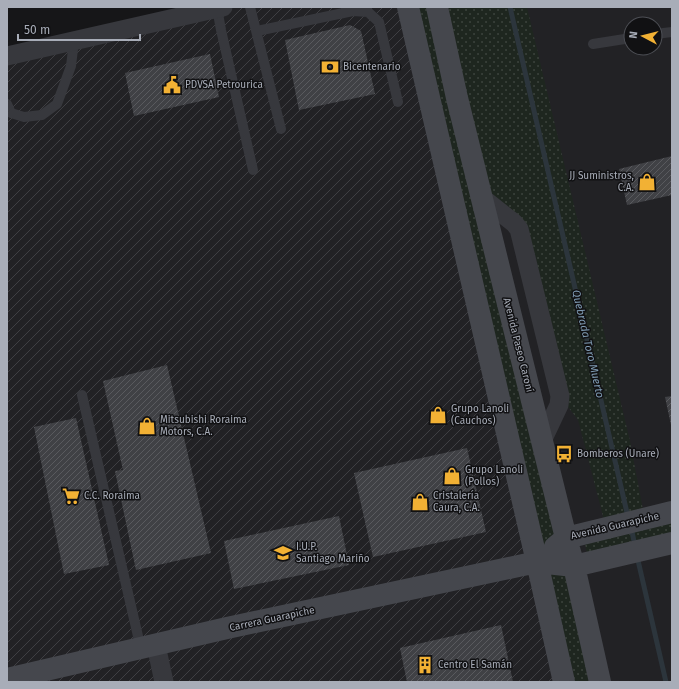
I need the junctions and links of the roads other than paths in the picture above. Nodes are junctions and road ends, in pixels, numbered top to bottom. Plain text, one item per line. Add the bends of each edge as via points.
1 (250, 7) edge
2 (408, 7) edge
3 (436, 7) edge
4 (220, 8) edge
5 (257, 31) junction
6 (623, 39) edge
7 (74, 40) junction
8 (593, 44) dead end
9 (7, 56) edge
10 (398, 102) dead end
11 (7, 104) edge
12 (281, 129) dead end
13 (253, 170) dead end
14 (481, 197) junction
15 (82, 395) dead end
16 (542, 441) junction
17 (672, 512) edge
18 (566, 538) junction
19 (663, 545) edge
20 (537, 562) junction
21 (574, 566) junction
22 (149, 647) junction
23 (7, 680) edge
24 (164, 682) edge
25 (564, 682) edge
26 (600, 682) edge

1 - 5 lane
2 - 20 street
3 - 14 street, Avenida Paseo Caroní
4 - 7 street
4 - 13 lane via 223,38
5 - 10 lane via 353,11 368,12 379,22
5 - 12 lane
6 - 8 lane
7 - 9 street
7 - 11 lane via 71,66 57,104 42,115 24,117 11,113
14 - 16 street, Avenida Paseo Caroní
14 - 16 street via 514,223 519,229 523,245 560,396 559,405
15 - 22 lane
16 - 18 street, Avenida Paseo Caroní
17 - 18 street, Avenida Guarapiche
18 - 20 street, Avenida Guarapiche
18 - 21 street, Avenida Paseo Caroní
19 - 21 street
20 - 21 street
20 - 22 street, Carrera Guarapiche
20 - 25 street
21 - 26 street, Avenida Paseo Caroní
22 - 23 street, Carrera Guarapiche
22 - 24 street

